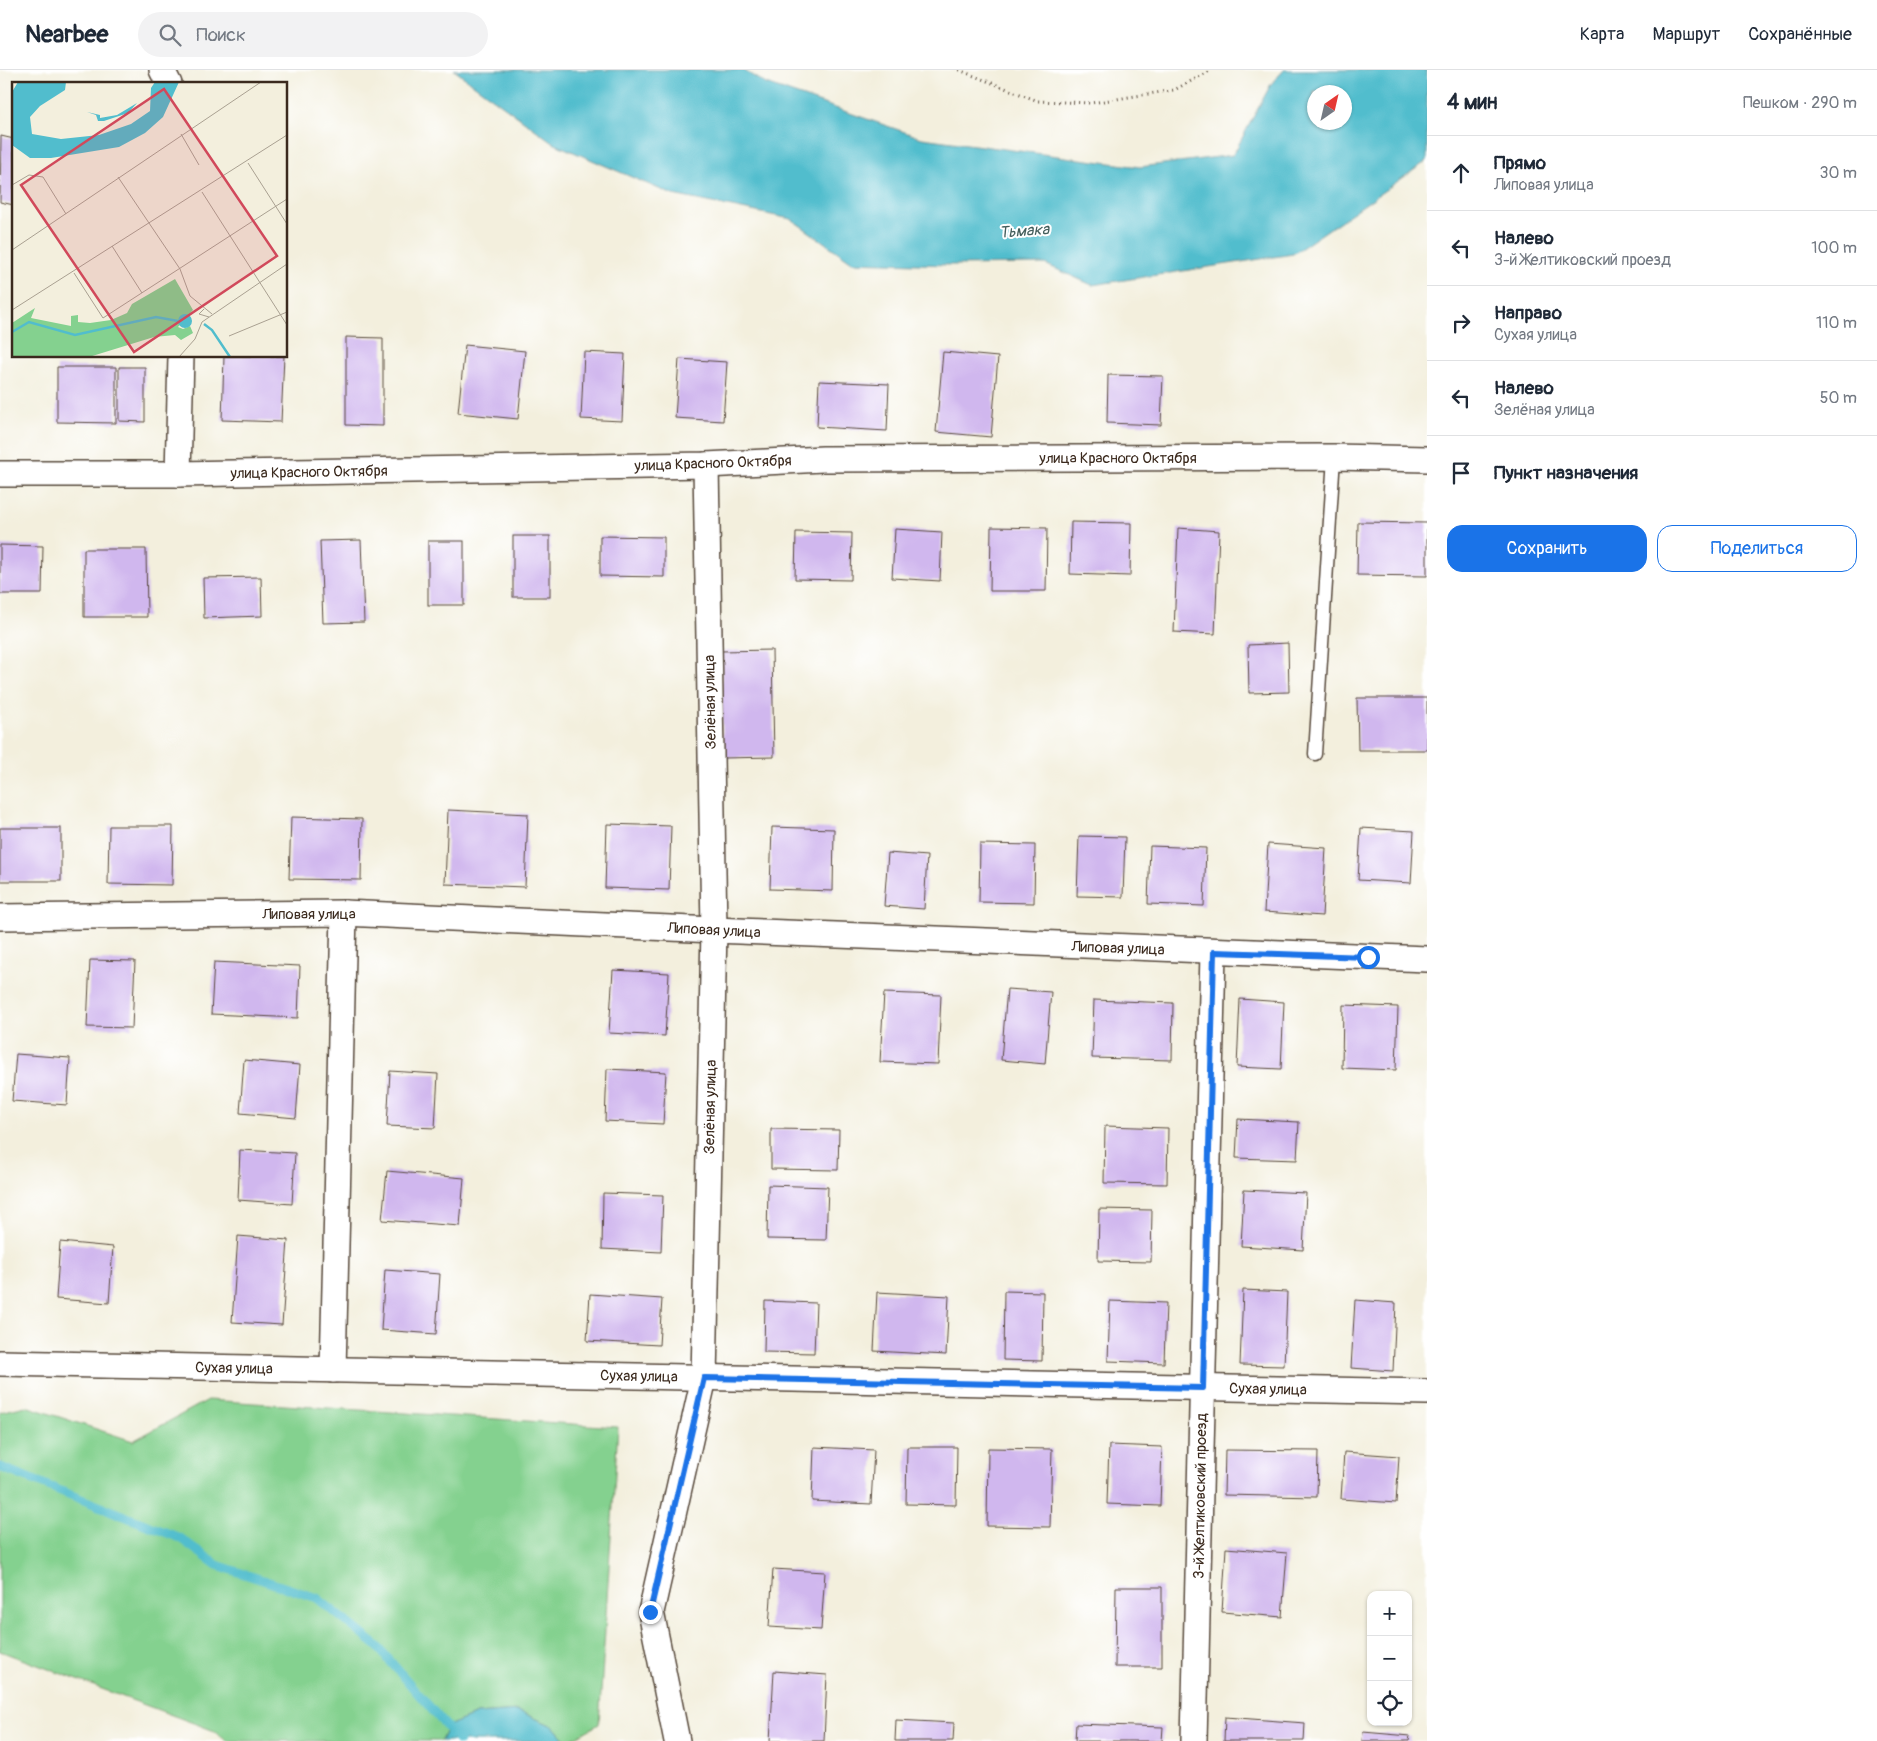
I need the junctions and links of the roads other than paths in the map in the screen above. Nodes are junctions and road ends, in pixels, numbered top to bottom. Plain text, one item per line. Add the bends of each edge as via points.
1 (162, 70) edge
2 (168, 82) edge
3 (181, 358) edge
4 (1334, 457) junction
5 (1427, 459) edge
6 (706, 465) junction
7 (0, 474) edge
8 (178, 474) junction
9 (1315, 754) dead end
10 (344, 913) junction
11 (0, 917) edge
12 (714, 930) junction
13 (1214, 952) junction
14 (1427, 959) edge
15 (0, 1363) edge
16 (333, 1370) junction
17 (704, 1378) junction
18 (1203, 1388) junction
19 (1427, 1392) edge
20 (677, 1741) edge
21 (1194, 1741) edge

1 - 2 street
3 - 8 street
4 - 5 street, улица Красного Октября
4 - 6 street, улица Красного Октября via 823,459
4 - 9 lane
6 - 8 street, улица Красного Октября
6 - 12 street, Зелёная улица
7 - 8 street, улица Красного Октября
10 - 11 street, Липовая улица
10 - 12 street, Липовая улица
10 - 16 street
12 - 13 street, Липовая улица
12 - 17 street, Зелёная улица
13 - 14 street, Липовая улица
13 - 18 street, 3-й Желтиковский проезд
15 - 16 street, Сухая улица
16 - 17 street, Сухая улица
17 - 18 street, Сухая улица
17 - 20 street, Зелёная улица via 650,1612
18 - 19 street, Сухая улица
18 - 21 street, 3-й Желтиковский проезд

